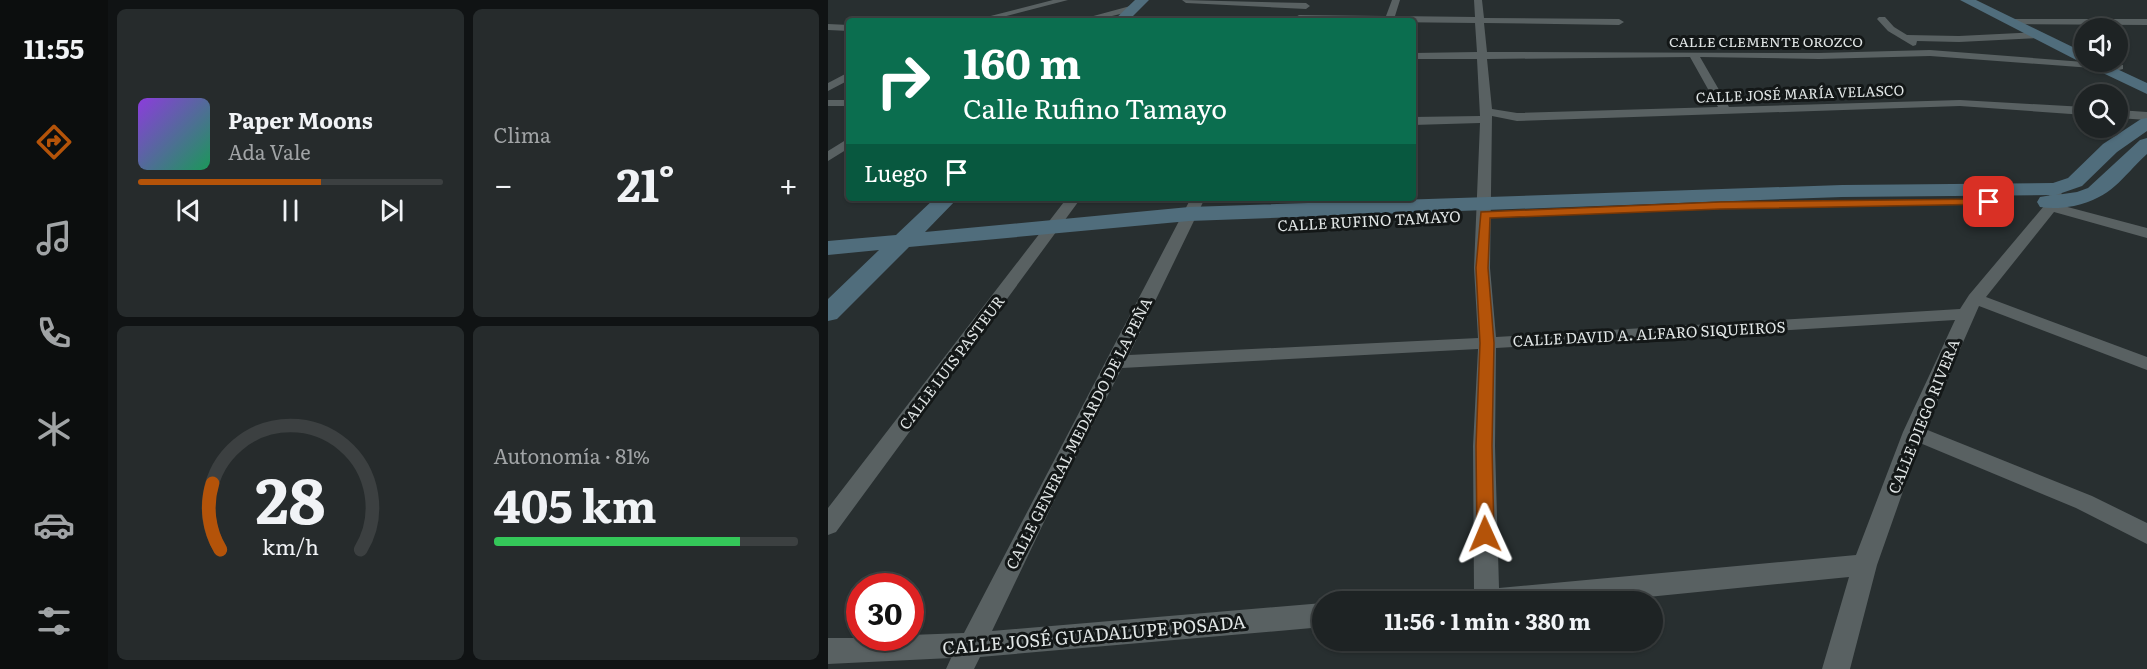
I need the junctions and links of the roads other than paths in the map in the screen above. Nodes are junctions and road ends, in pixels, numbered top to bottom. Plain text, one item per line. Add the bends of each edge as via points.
1 (1065, 0) edge
2 (1156, 0) edge
3 (1186, 0) edge
4 (1396, 0) edge
5 (1478, 0) edge
6 (1966, 0) edge
7 (1981, 0) edge
8 (1308, 3) edge
9 (1137, 10) edge
10 (989, 18) edge
11 (1096, 18) edge
12 (1299, 18) edge
13 (1390, 18) edge
14 (1882, 19) dead end
15 (1416, 20) edge
16 (1480, 20) junction
17 (1619, 22) dead end
18 (2018, 22) junction
19 (2130, 22) junction
20 (2147, 22) edge
21 (833, 27) edge
22 (2147, 31) edge
23 (828, 33) edge
24 (2038, 35) junction
25 (1905, 38) junction
26 (2074, 46) edge
27 (1930, 53) junction
28 (2074, 53) edge
29 (1693, 54) junction
30 (1416, 56) edge
31 (1483, 56) junction
32 (2074, 62) edge
33 (2118, 72) edge
34 (2125, 72) edge
35 (846, 77) edge
36 (2147, 81) edge
37 (828, 88) edge
38 (2147, 89) edge
39 (828, 103) edge
40 (846, 103) edge
41 (2074, 110) edge
42 (1726, 111) junction
43 (2128, 115) edge
44 (2147, 116) edge
45 (1486, 119) junction
46 (1416, 121) edge
47 (2147, 123) edge
48 (846, 144) edge
49 (2116, 144) junction
50 (2144, 149) edge
51 (828, 157) edge
52 (2054, 199) junction
53 (922, 201) edge
54 (943, 201) edge
55 (1072, 201) edge
56 (1485, 209) junction
57 (1189, 213) edge
58 (1048, 232) junction
59 (2147, 233) edge
60 (828, 248) edge
61 (880, 250) junction
62 (828, 261) edge
63 (828, 289) edge
64 (1970, 307) junction
65 (828, 313) edge
66 (1487, 343) junction
67 (1116, 362) junction
68 (2147, 364) edge
69 (1913, 432) junction
70 (828, 525) edge
71 (2147, 534) edge
72 (1865, 565) junction
73 (1481, 591) edge
74 (1588, 591) edge
75 (1312, 616) edge
76 (973, 645) junction
77 (828, 651) edge
78 (960, 669) edge
79 (1836, 669) edge

1 - 10 street
2 - 9 street
3 - 8 street
4 - 13 street
5 - 16 street
6 - 18 street
7 - 18 street
8 - 12 street
9 - 11 street
14 - 25 street
15 - 16 street
16 - 17 street
16 - 31 street
18 - 19 street
18 - 24 street
18 - 26 street
19 - 20 street
19 - 22 street
21 - 23 street
24 - 25 street
24 - 28 street
25 - 27 street
27 - 29 street, CALLE CLEMENTE OROZCO
27 - 32 street, CALLE CLEMENTE OROZCO
29 - 31 street, CALLE CLEMENTE OROZCO
29 - 42 street
30 - 31 street, CALLE CLEMENTE OROZCO
31 - 45 street
33 - 38 street
34 - 36 street
35 - 37 street
39 - 40 street
41 - 42 street, CALLE JOSÉ MARÍA VELASCO via 1960,103
42 - 45 street, CALLE JOSÉ MARÍA VELASCO
43 - 44 street
45 - 46 street, CALLE JOSÉ MARÍA VELASCO
45 - 56 street
47 - 49 street
48 - 51 street
49 - 50 street
49 - 52 street
50 - 52 street, CALLE RUFINO TAMAYO via 2101,191 2074,201
52 - 56 street, CALLE RUFINO TAMAYO
52 - 59 street
52 - 64 street, CALLE DIEGO RIVERA
53 - 61 street
54 - 61 street
55 - 58 street, CALLE LUIS PASTEUR
56 - 57 street, CALLE RUFINO TAMAYO
56 - 66 street via 1482,268
57 - 58 street, CALLE RUFINO TAMAYO
57 - 67 street, CALLE GENERAL MEDARDO DE LA PEÑA
58 - 61 street, CALLE RUFINO TAMAYO
58 - 70 street, CALLE LUIS PASTEUR
60 - 61 street, CALLE RUFINO TAMAYO
61 - 62 street, CALLE RUFINO TAMAYO
61 - 63 street
61 - 65 street
64 - 66 street, CALLE DAVID A. ALFARO SIQUEIROS
64 - 68 street
64 - 69 street, CALLE DIEGO RIVERA
66 - 67 street, CALLE DAVID A. ALFARO SIQUEIROS
66 - 73 street
67 - 76 street, CALLE GENERAL MEDARDO DE LA PEÑA via 1054,478
69 - 71 street via 2084,502
69 - 72 street, CALLE DIEGO RIVERA
72 - 74 street
72 - 79 street, CALLE DIEGO RIVERA
75 - 76 street, CALLE JOSÉ GUADALUPE POSADA
76 - 77 street, CALLE JOSÉ GUADALUPE POSADA
76 - 78 street, CALLE GENERAL MEDARDO DE LA PEÑA

